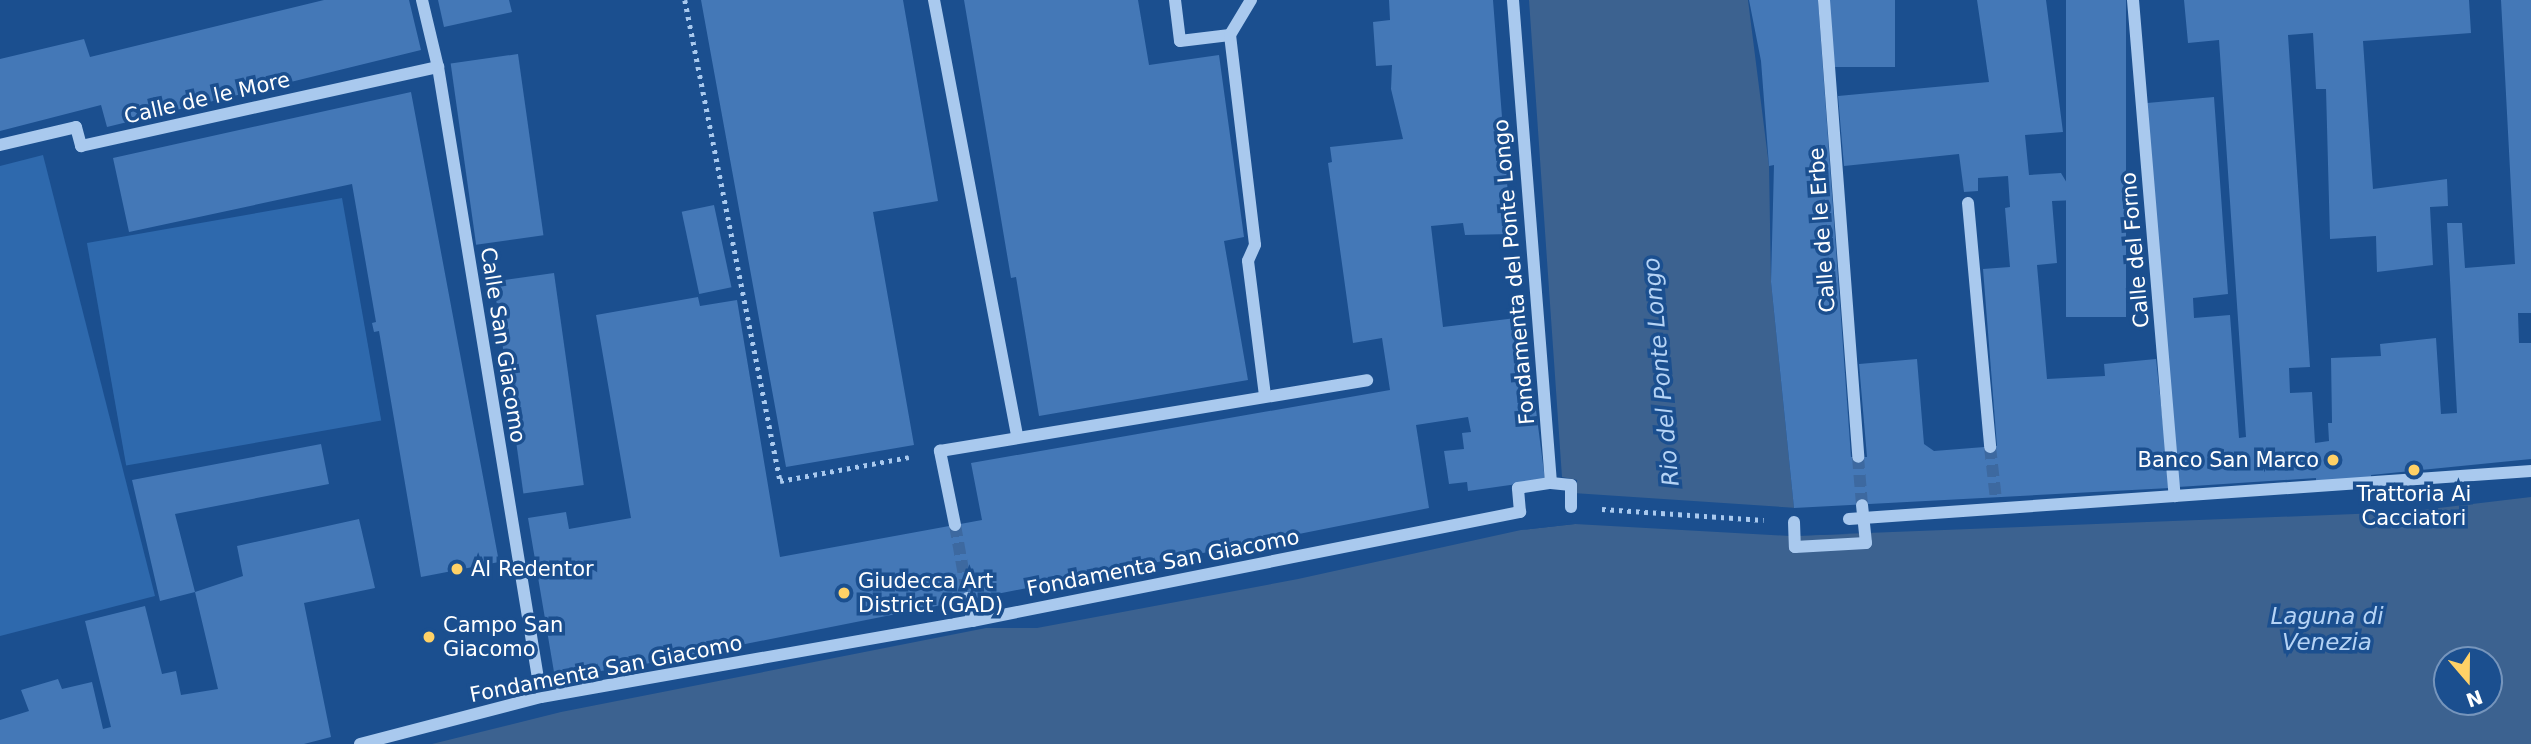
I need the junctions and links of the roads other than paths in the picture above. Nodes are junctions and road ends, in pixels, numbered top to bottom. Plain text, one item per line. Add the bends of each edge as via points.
1 (422, 0) edge
2 (933, 0) edge
3 (1175, 0) edge
4 (1251, 0) edge
5 (1513, 0) edge
6 (1824, 0) edge
7 (2133, 0) edge
8 (1230, 35) junction
9 (438, 67) junction
10 (0, 145) edge
11 (1968, 203) dead end
12 (1367, 380) dead end
13 (1265, 396) junction
14 (1017, 436) junction
15 (1990, 447) tunnel mouth
16 (1858, 457) tunnel mouth
17 (2531, 471) edge
18 (1550, 483) junction
19 (2175, 496) junction
20 (1571, 507) road end
21 (1863, 511) junction
22 (1849, 519) dead end
23 (1794, 522) road end
24 (955, 525) tunnel mouth
25 (968, 598) tunnel mouth
26 (972, 621) junction
27 (541, 697) junction
28 (360, 744) edge

1 - 9 street, Calle San Giacomo
2 - 14 street
3 - 8 street via 1180,41
4 - 8 street
5 - 18 street, Fondamenta del Ponte Longo
6 - 16 street, Calle de le Erbe
7 - 19 street, Calle del Forno
8 - 13 street via 1255,245 1248,261
9 - 10 street, Calle de le More via 81,146 76,127
9 - 27 street, Calle San Giacomo
11 - 15 street
12 - 13 street
13 - 14 street
14 - 24 street via 940,451
17 - 19 street
18 - 20 street via 1571,485
18 - 26 street, Fondamenta San Giacomo via 1518,488 1520,512
19 - 21 street
21 - 22 street
21 - 23 street via 1866,543 1795,547
25 - 26 street
26 - 27 street, Fondamenta San Giacomo
27 - 28 street, Fondamenta San Giacomo

